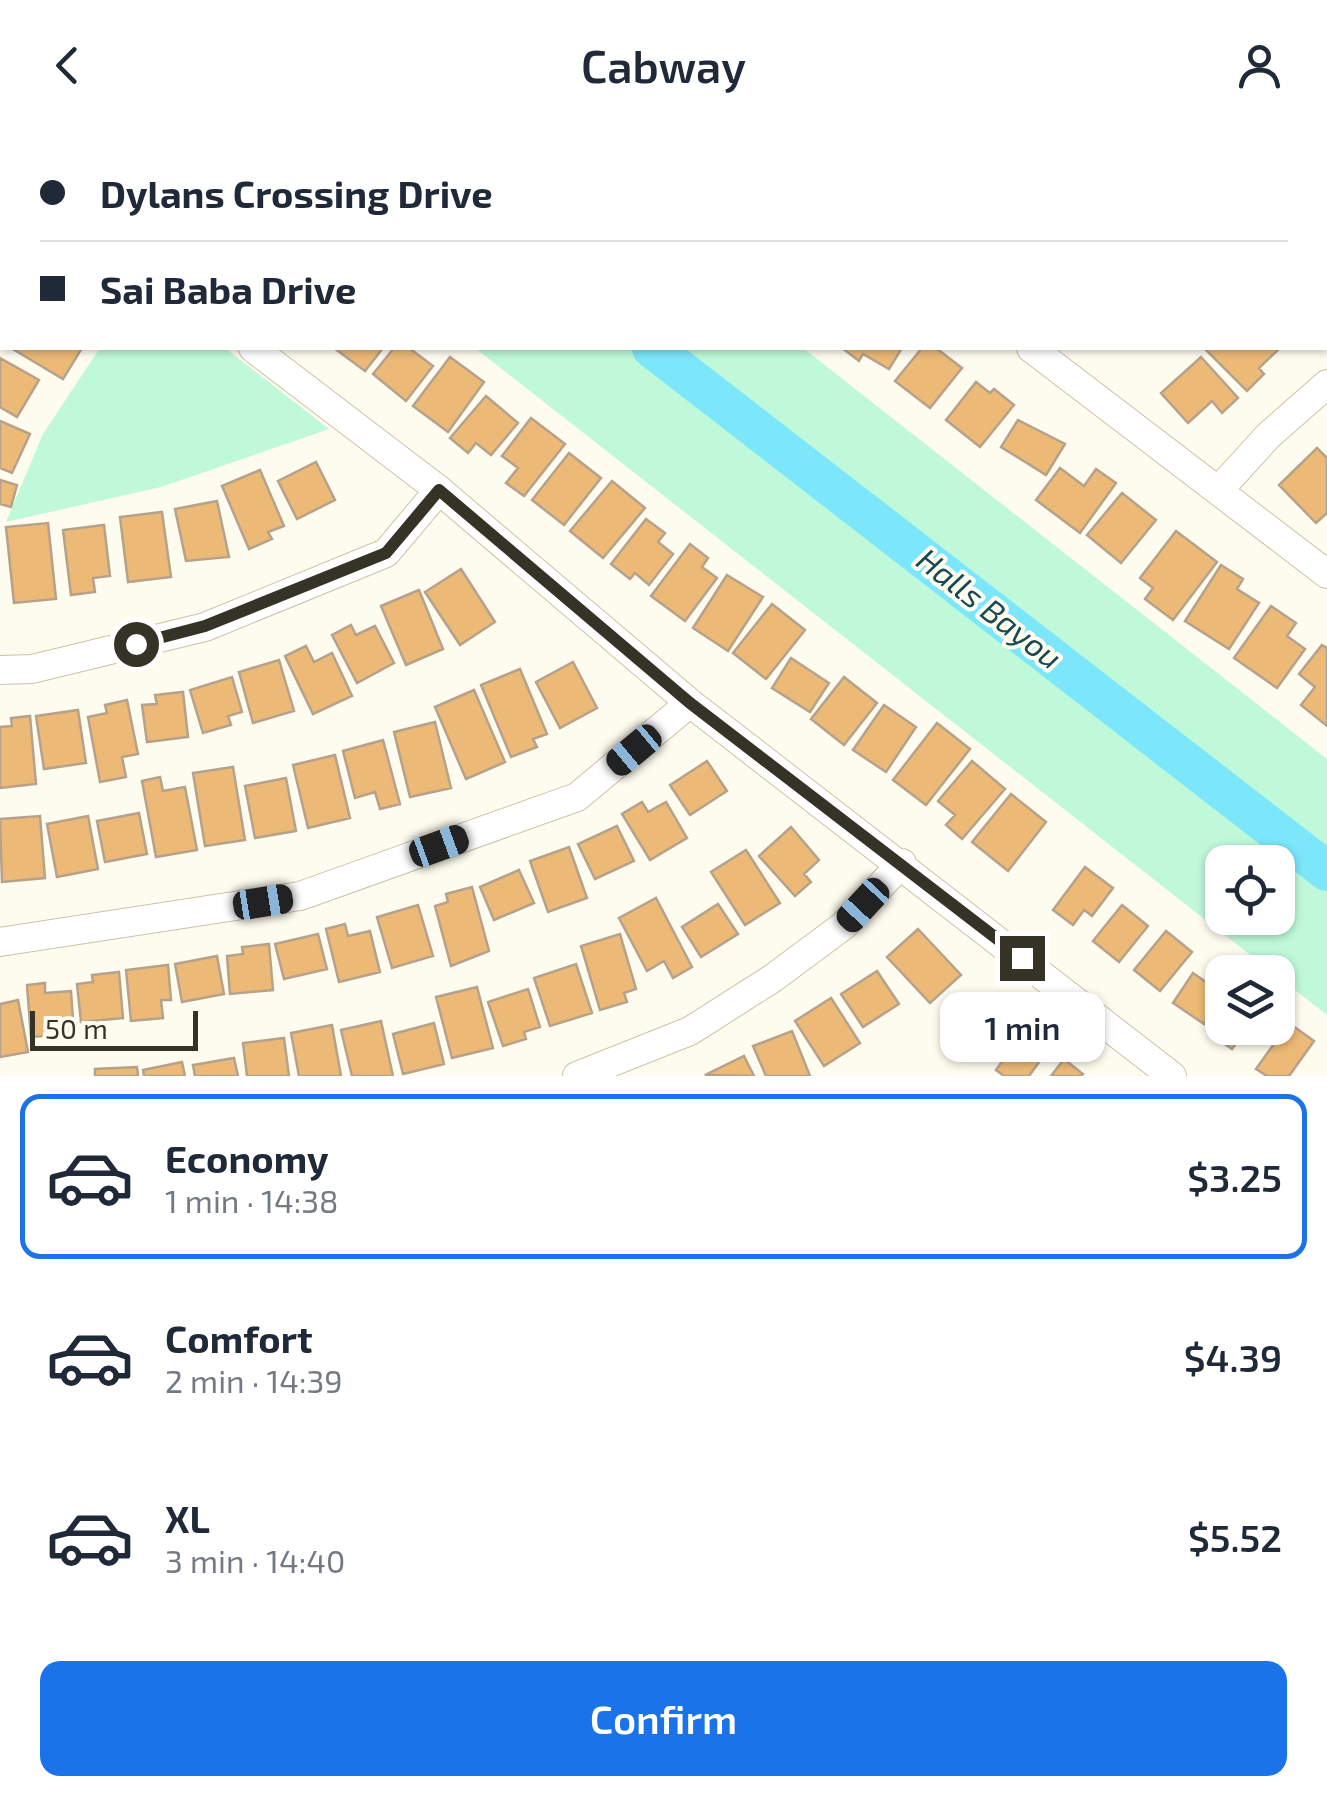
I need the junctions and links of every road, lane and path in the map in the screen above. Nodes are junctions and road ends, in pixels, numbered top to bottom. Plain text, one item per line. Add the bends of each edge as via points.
1 (256, 350) edge
2 (1034, 350) edge
3 (1327, 384) edge
4 (439, 490) junction
5 (1218, 490) junction
6 (1327, 574) edge
7 (0, 670) edge
8 (690, 703) junction
9 (902, 863) junction
10 (0, 942) edge
11 (577, 1076) edge
12 (1172, 1076) edge

1 - 4 street
2 - 5 street
3 - 5 street
4 - 7 street via 386,553 205,626 32,669
4 - 8 street
5 - 6 street
8 - 9 street
8 - 10 street via 577,797 300,896
9 - 11 street via 844,926 773,978 690,1031
9 - 12 street

